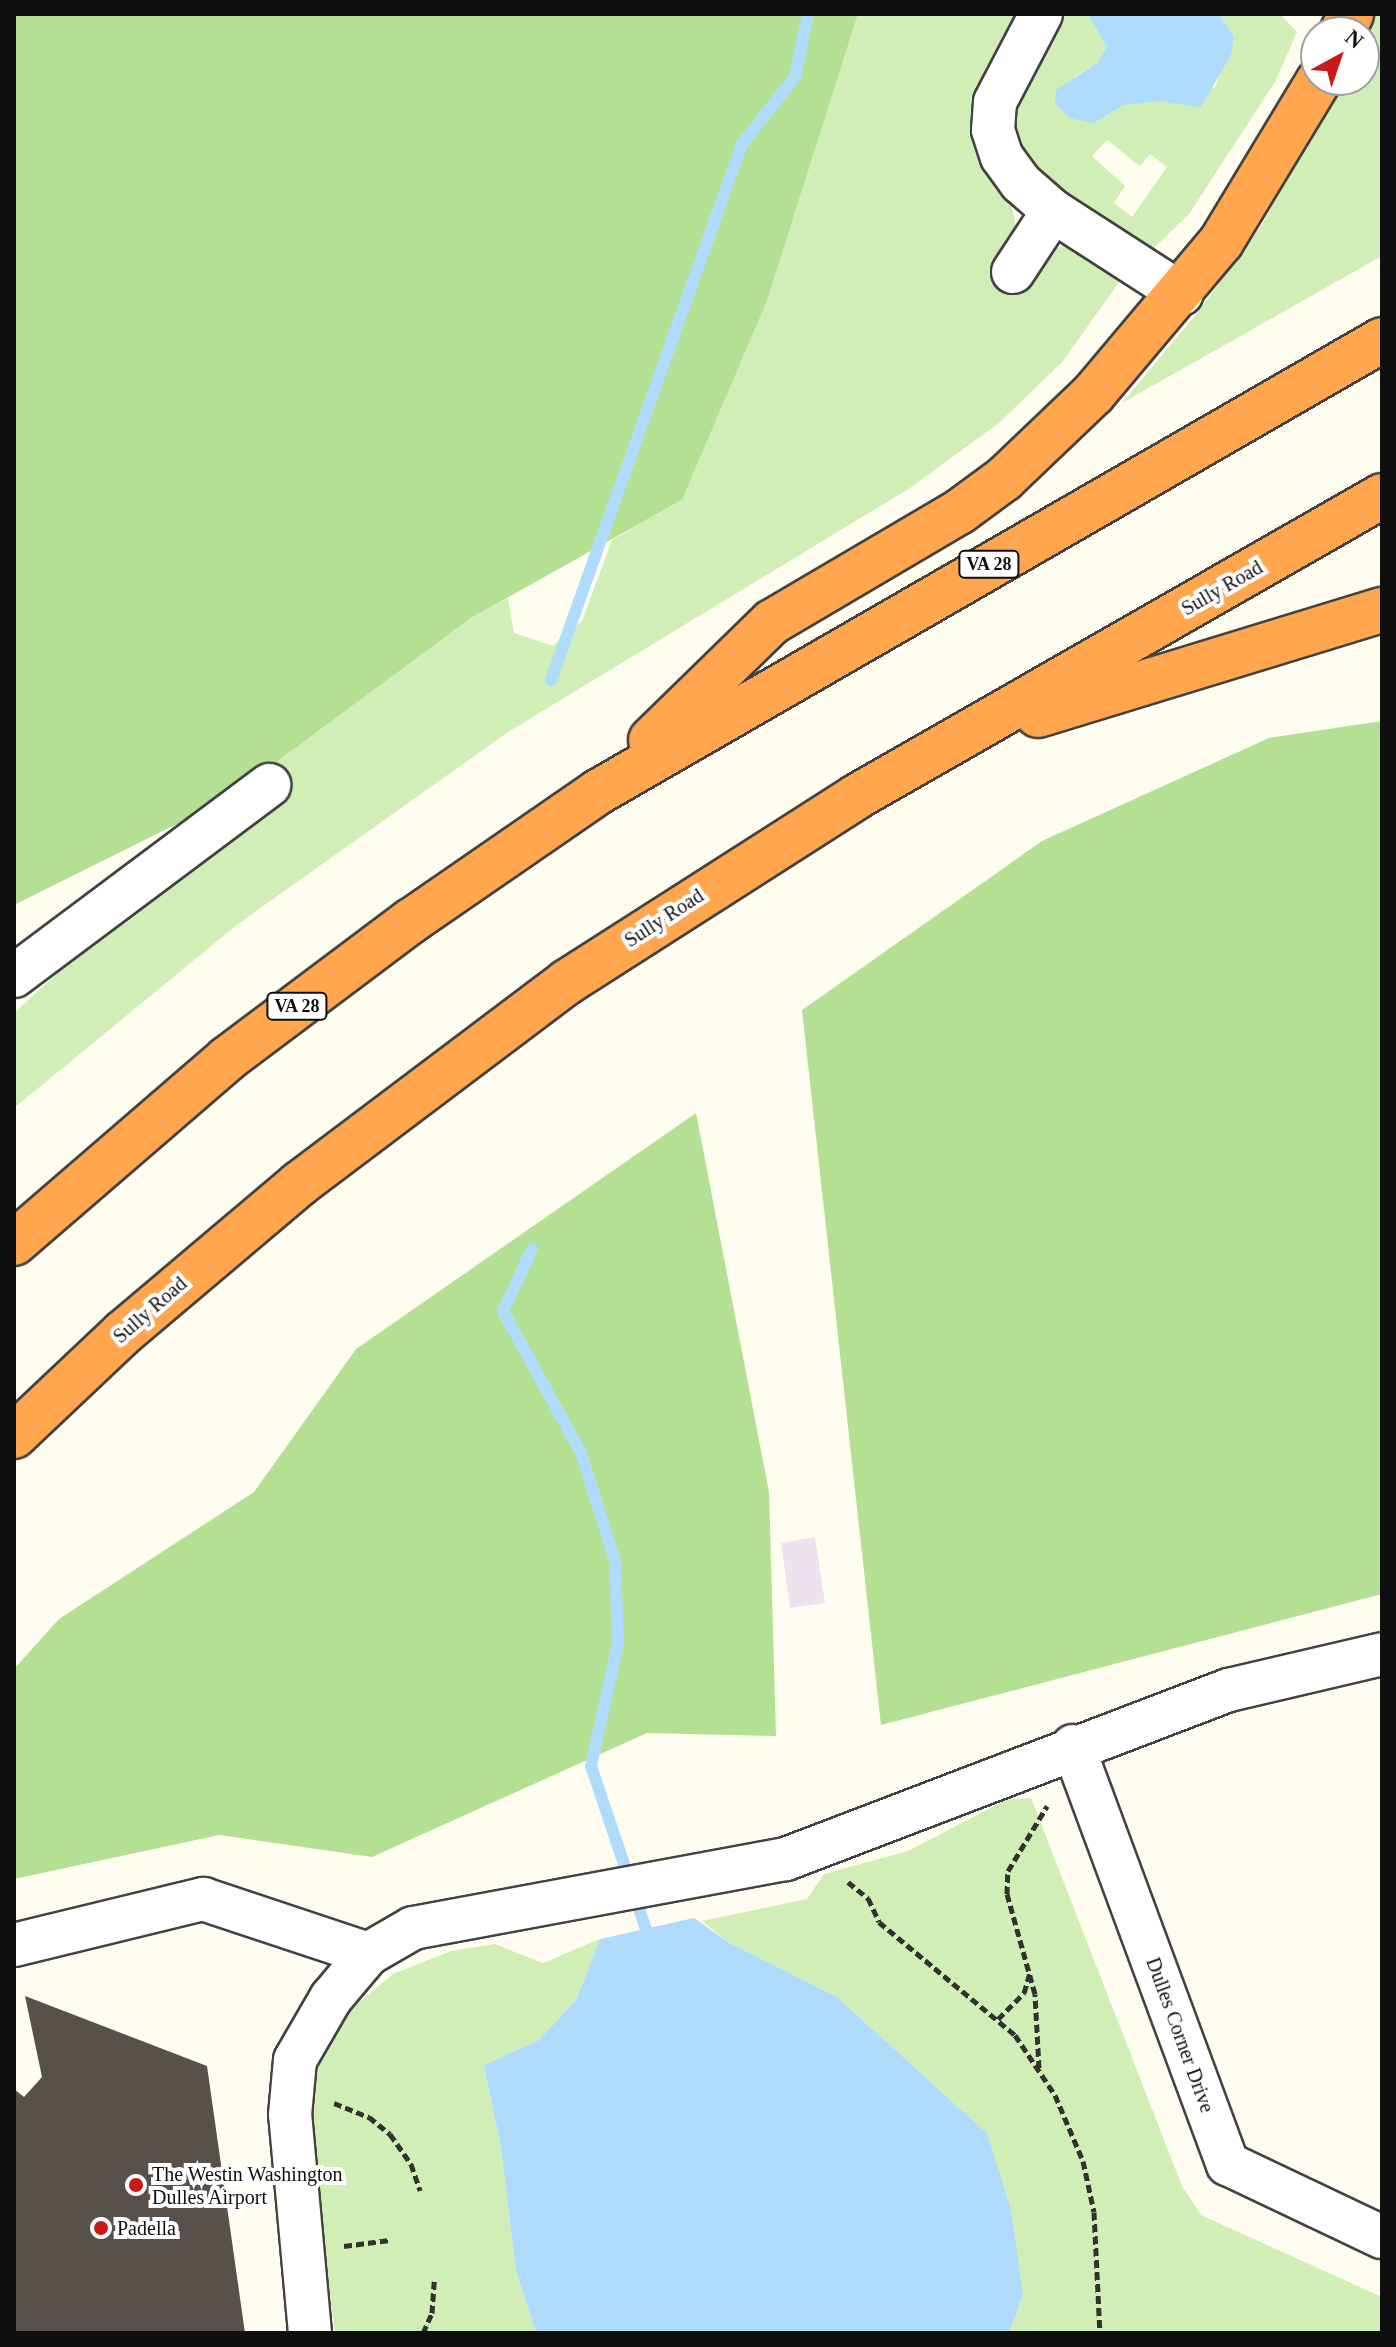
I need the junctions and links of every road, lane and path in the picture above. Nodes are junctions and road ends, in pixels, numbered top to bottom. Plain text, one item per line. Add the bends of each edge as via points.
1 (1041, 14) edge
2 (1310, 96) edge
3 (1053, 211) junction
4 (1013, 272) dead end
5 (1182, 294) junction
6 (1382, 340) edge
7 (1382, 496) edge
8 (1382, 610) edge
9 (956, 741) junction
10 (269, 785) dead end
11 (598, 792) junction
12 (14, 976) edge
13 (14, 1243) edge
14 (14, 1436) edge
15 (1382, 1654) edge
16 (1073, 1746) junction
17 (843, 1880) dead end
18 (14, 1945) edge
19 (368, 1954) junction
20 (1031, 1972) junction
21 (998, 2019) junction
22 (1039, 2070) junction
23 (292, 2091) junction
24 (420, 2190) dead end
25 (1382, 2237) edge
26 (434, 2281) dead end
27 (310, 2333) edge
28 (423, 2333) edge
29 (1100, 2333) edge

1 - 3 lane via 999,94 993,130 1002,157 1021,183
2 - 5 highway via 1257,187
3 - 4 lane
3 - 5 lane
5 - 11 highway via 1102,385 1004,479 918,538 772,622
6 - 11 highway, VA 28
7 - 9 highway, Sully Road
8 - 9 highway
9 - 14 highway, Sully Road via 765,852 480,1043 209,1258
10 - 12 lane
11 - 13 highway, VA 28 via 411,921 227,1059
15 - 16 lane via 1229,1690
16 - 19 lane via 786,1859 413,1928
16 - 20 path via 1051,1800 1008,1871 1007,1894
16 - 25 lane, Dulles Corner Drive via 1228,2164
17 - 21 path via 868,1898 879,1922
18 - 19 lane via 203,1899
19 - 23 lane via 331,1998 295,2060
20 - 21 path via 1024,1993
20 - 22 path
21 - 22 path
22 - 29 path via 1083,2161 1094,2212
23 - 24 path via 369,2117 411,2164
23 - 27 lane
26 - 28 path via 432,2313

